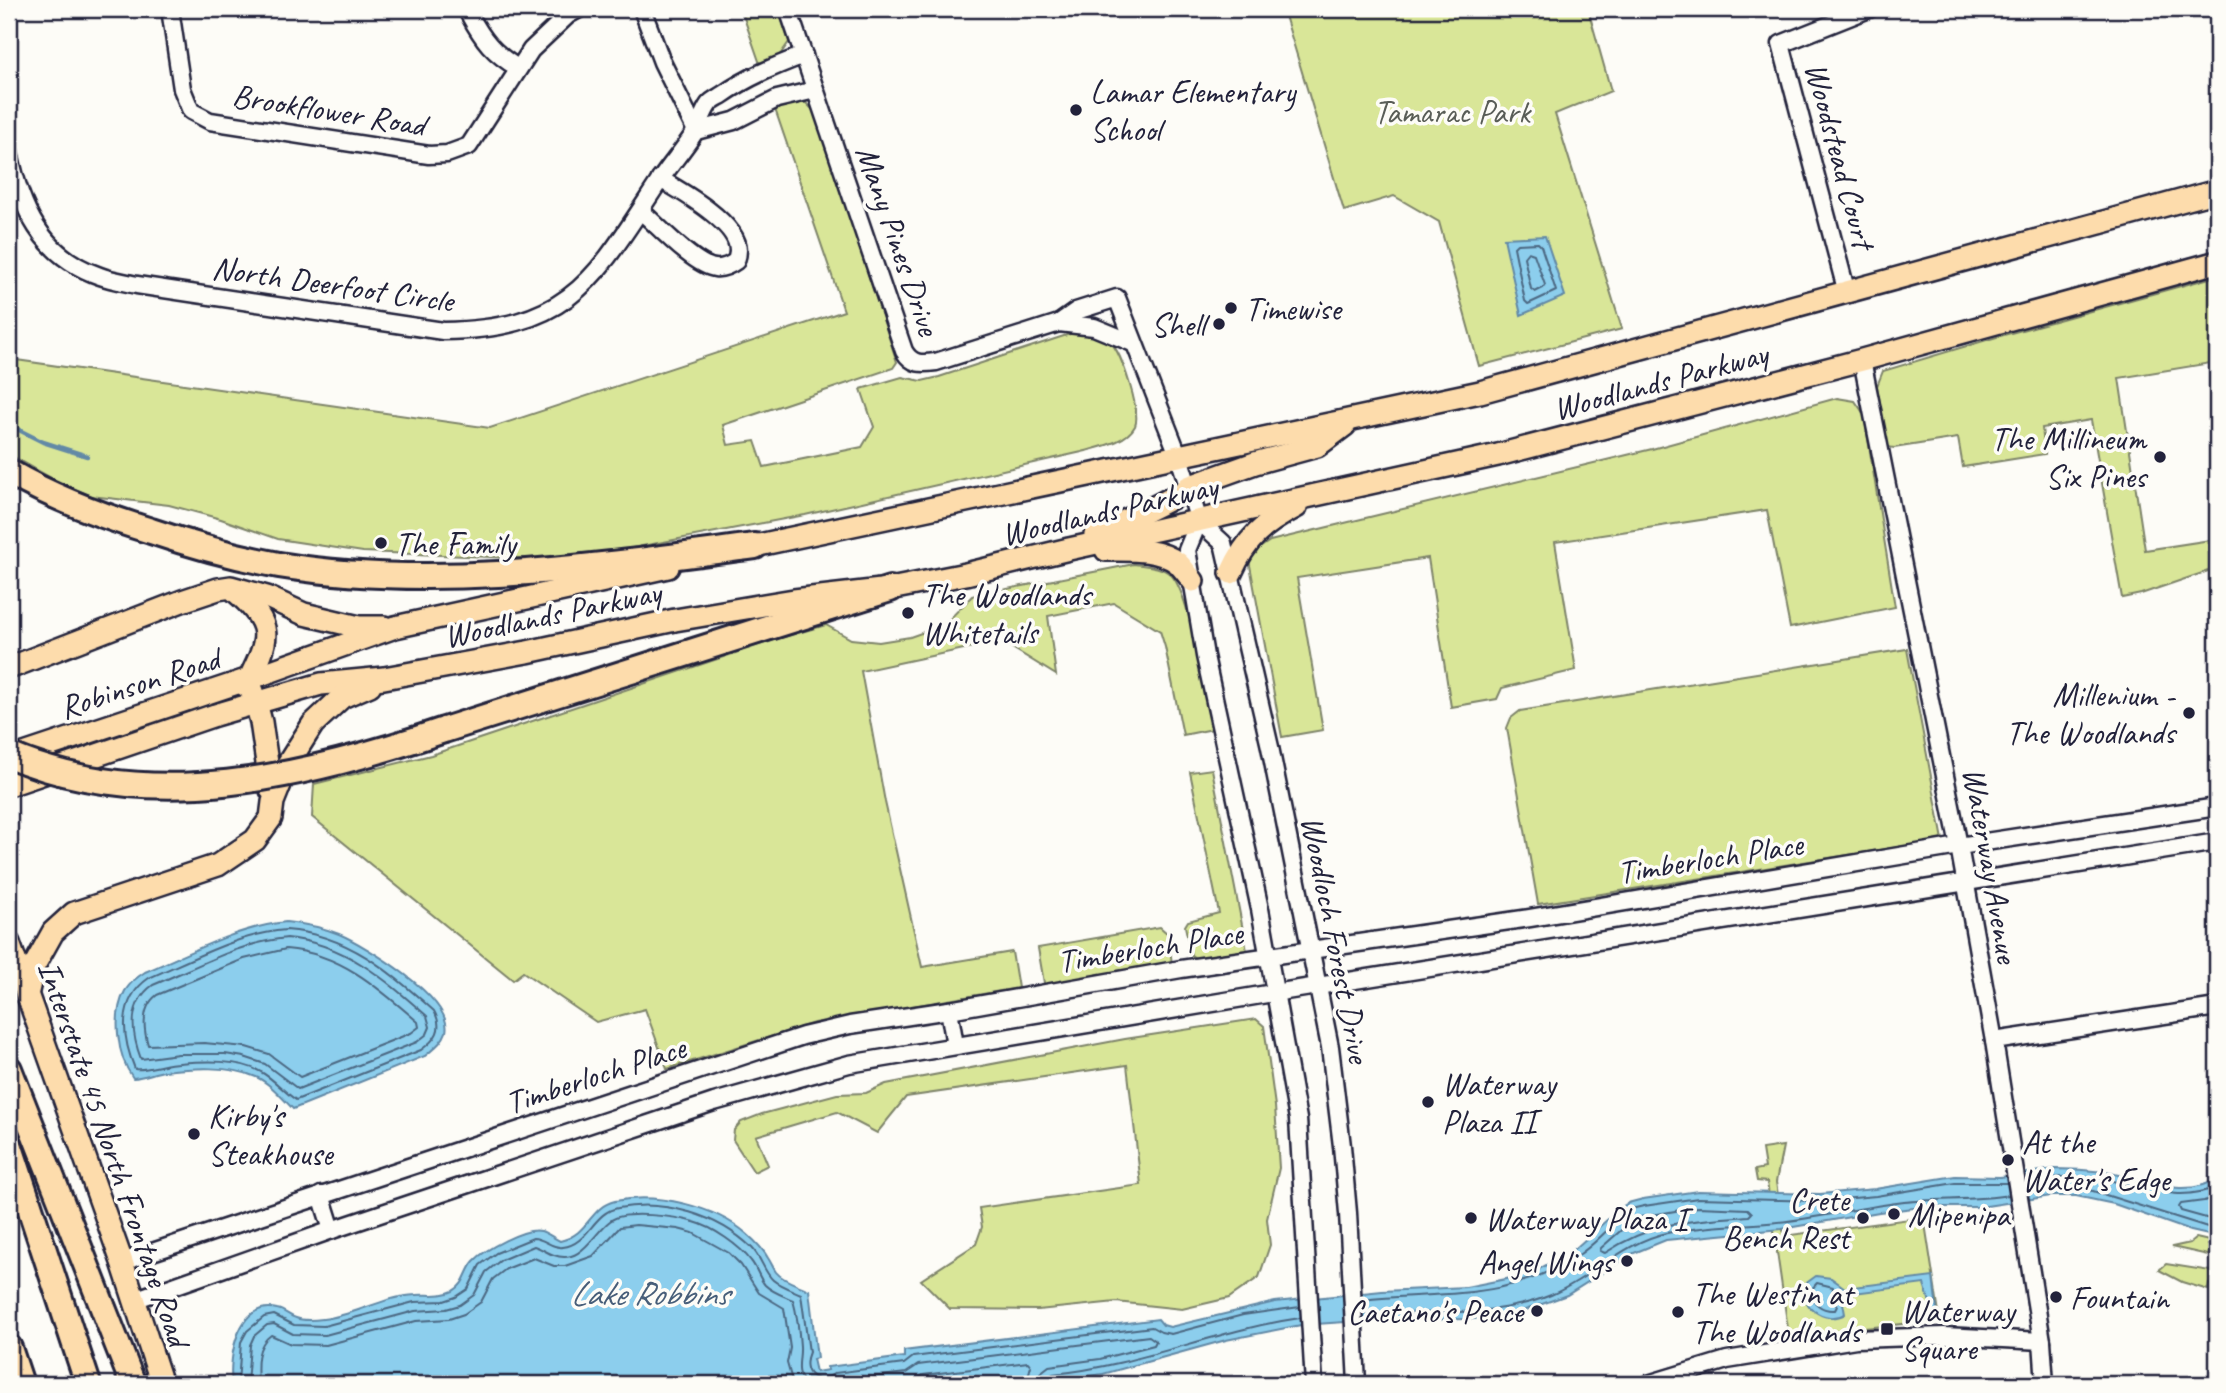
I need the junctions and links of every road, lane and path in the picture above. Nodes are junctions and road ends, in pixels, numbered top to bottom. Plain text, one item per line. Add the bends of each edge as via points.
1 (170, 9) edge
2 (579, 9) edge
3 (642, 9) edge
4 (788, 9) edge
5 (1869, 9) edge
6 (469, 15) dead end
7 (804, 55) junction
8 (518, 68) junction
9 (815, 90) junction
10 (696, 131) junction
11 (9, 151) edge
12 (660, 179) junction
13 (2217, 191) edge
14 (641, 211) junction
15 (2217, 262) edge
16 (1847, 293) junction
17 (1059, 323) junction
18 (1133, 343) junction
19 (1862, 360) junction
20 (1352, 420) junction
21 (1179, 457) junction
22 (9, 472) edge
23 (1189, 487) junction
24 (1321, 495) junction
25 (1199, 521) junction
26 (755, 546) junction
27 (1069, 549) junction
28 (1231, 573) junction
29 (1193, 581) junction
30 (231, 587) junction
31 (890, 589) junction
32 (395, 627) junction
33 (9, 668) edge
34 (384, 678) junction
35 (249, 679) junction
36 (256, 703) junction
37 (234, 710) junction
38 (9, 757) edge
39 (11, 784) edge
40 (273, 802) junction
41 (2217, 807) edge
42 (2217, 842) edge
43 (1959, 846) junction
44 (1965, 882) junction
45 (9, 943) edge
46 (1311, 950) junction
47 (1269, 956) junction
48 (1317, 986) junction
49 (1276, 992) junction
50 (27, 995) junction
51 (2217, 1007) edge
52 (949, 1010) junction
53 (1994, 1041) junction
54 (955, 1045) junction
55 (9, 1069) edge
56 (9, 1144) edge
57 (321, 1195) junction
58 (332, 1230) junction
59 (122, 1262) junction
60 (134, 1300) junction
61 (2042, 1341) junction
62 (9, 1348) edge
63 (1357, 1377) edge
64 (1313, 1378) edge
65 (21, 1384) edge
66 (88, 1384) edge
67 (134, 1384) edge
68 (162, 1384) edge
69 (1648, 1384) edge
70 (2045, 1384) edge

1 - 8 street, Brookflower Road via 182,89 191,111 210,121 388,150 447,154 469,146
2 - 8 street, Brookflower Road via 548,32
3 - 10 street
4 - 7 street, Many Pines Drive
5 - 16 street, Woodstead Court via 1781,44
6 - 8 street via 496,55
7 - 9 street, Many Pines Drive
7 - 10 street, North Deerfoot Circle via 745,79 718,97
9 - 10 street via 778,99 734,121
9 - 17 street, Many Pines Drive via 909,359 936,362
10 - 12 street, North Deerfoot Circle
11 - 14 street, North Deerfoot Circle via 23,204 37,228 55,249 98,276 443,331 507,326 562,303 606,261
12 - 14 street, North Deerfoot Circle
12 - 14 street via 719,219 739,249 736,261 713,268
13 - 16 main road, Woodlands Parkway
15 - 19 main road, Woodlands Parkway
16 - 20 main road, Woodlands Parkway via 1480,392
17 - 18 street via 1094,327
17 - 18 street, Many Pines Drive via 1076,311 1117,298
18 - 21 street, Many Pines Drive
19 - 24 main road, Woodlands Parkway
19 - 43 street, Waterway Avenue
20 - 21 main road, Woodlands Parkway
20 - 23 main road via 1317,446
21 - 23 street, Woodloch Forest Drive
21 - 26 main road, Woodlands Parkway
22 - 26 highway via 116,520 279,565 411,576 511,574
23 - 25 street, Woodloch Forest Drive
23 - 27 main road via 1163,505
24 - 25 main road, Woodlands Parkway
24 - 28 main road via 1265,525 1241,551
25 - 27 main road, Woodlands Parkway
25 - 28 street, Woodloch Forest Drive via 1223,543
25 - 29 street, Woodloch Forest Drive via 1187,550
26 - 32 main road, Woodlands Parkway
27 - 29 main road via 1152,553 1177,563
27 - 31 main road, Woodlands Parkway
28 - 46 street, Woodloch Forest Drive
29 - 47 street, Woodloch Forest Drive
30 - 32 main road via 303,614 359,627
30 - 33 main road via 182,601
30 - 35 main road via 263,620 264,650
31 - 34 main road, Woodlands Parkway via 675,620
31 - 38 highway, bridge via 322,767 207,785 155,785 101,780
32 - 35 main road, Woodlands Parkway
34 - 36 main road, Woodlands Parkway via 321,684
34 - 40 main road via 342,697 313,724 289,762
35 - 36 main road
35 - 37 main road
35 - 38 main road, Robinson Road
36 - 37 main road, Woodlands Parkway
36 - 40 main road
37 - 39 main road, Woodlands Parkway
40 - 50 main road via 271,818 255,840 218,865 74,912 53,932 40,954
41 - 43 street, Timberloch Place
42 - 44 street, Timberloch Place
43 - 44 street, Waterway Avenue
43 - 46 street, Timberloch Place
44 - 48 street, Timberloch Place
44 - 53 street, Waterway Avenue
45 - 50 main road, Interstate 45 North Frontage Road
46 - 47 street, Timberloch Place
46 - 48 street, Woodloch Forest Drive
47 - 49 street, Woodloch Forest Drive
47 - 52 street, Timberloch Place
48 - 49 street, Timberloch Place
48 - 63 street, Woodloch Forest Drive via 1336,1098
49 - 54 street, Timberloch Place
49 - 64 street, Woodloch Forest Drive via 1298,1119
50 - 59 main road, Interstate 45 North Frontage Road
51 - 53 street
52 - 54 street
52 - 57 street, Timberloch Place via 803,1035
53 - 61 street, Waterway Avenue
54 - 58 street, Timberloch Place via 849,1064 714,1102
55 - 67 highway
56 - 66 highway
57 - 58 street
57 - 59 street, Timberloch Place
58 - 60 street, Timberloch Place
59 - 60 main road, Interstate 45 North Frontage Road
60 - 68 main road, Interstate 45 North Frontage Road
61 - 69 street via 1944,1336 1856,1339 1727,1360
61 - 70 street, Waterway Avenue
62 - 65 highway

